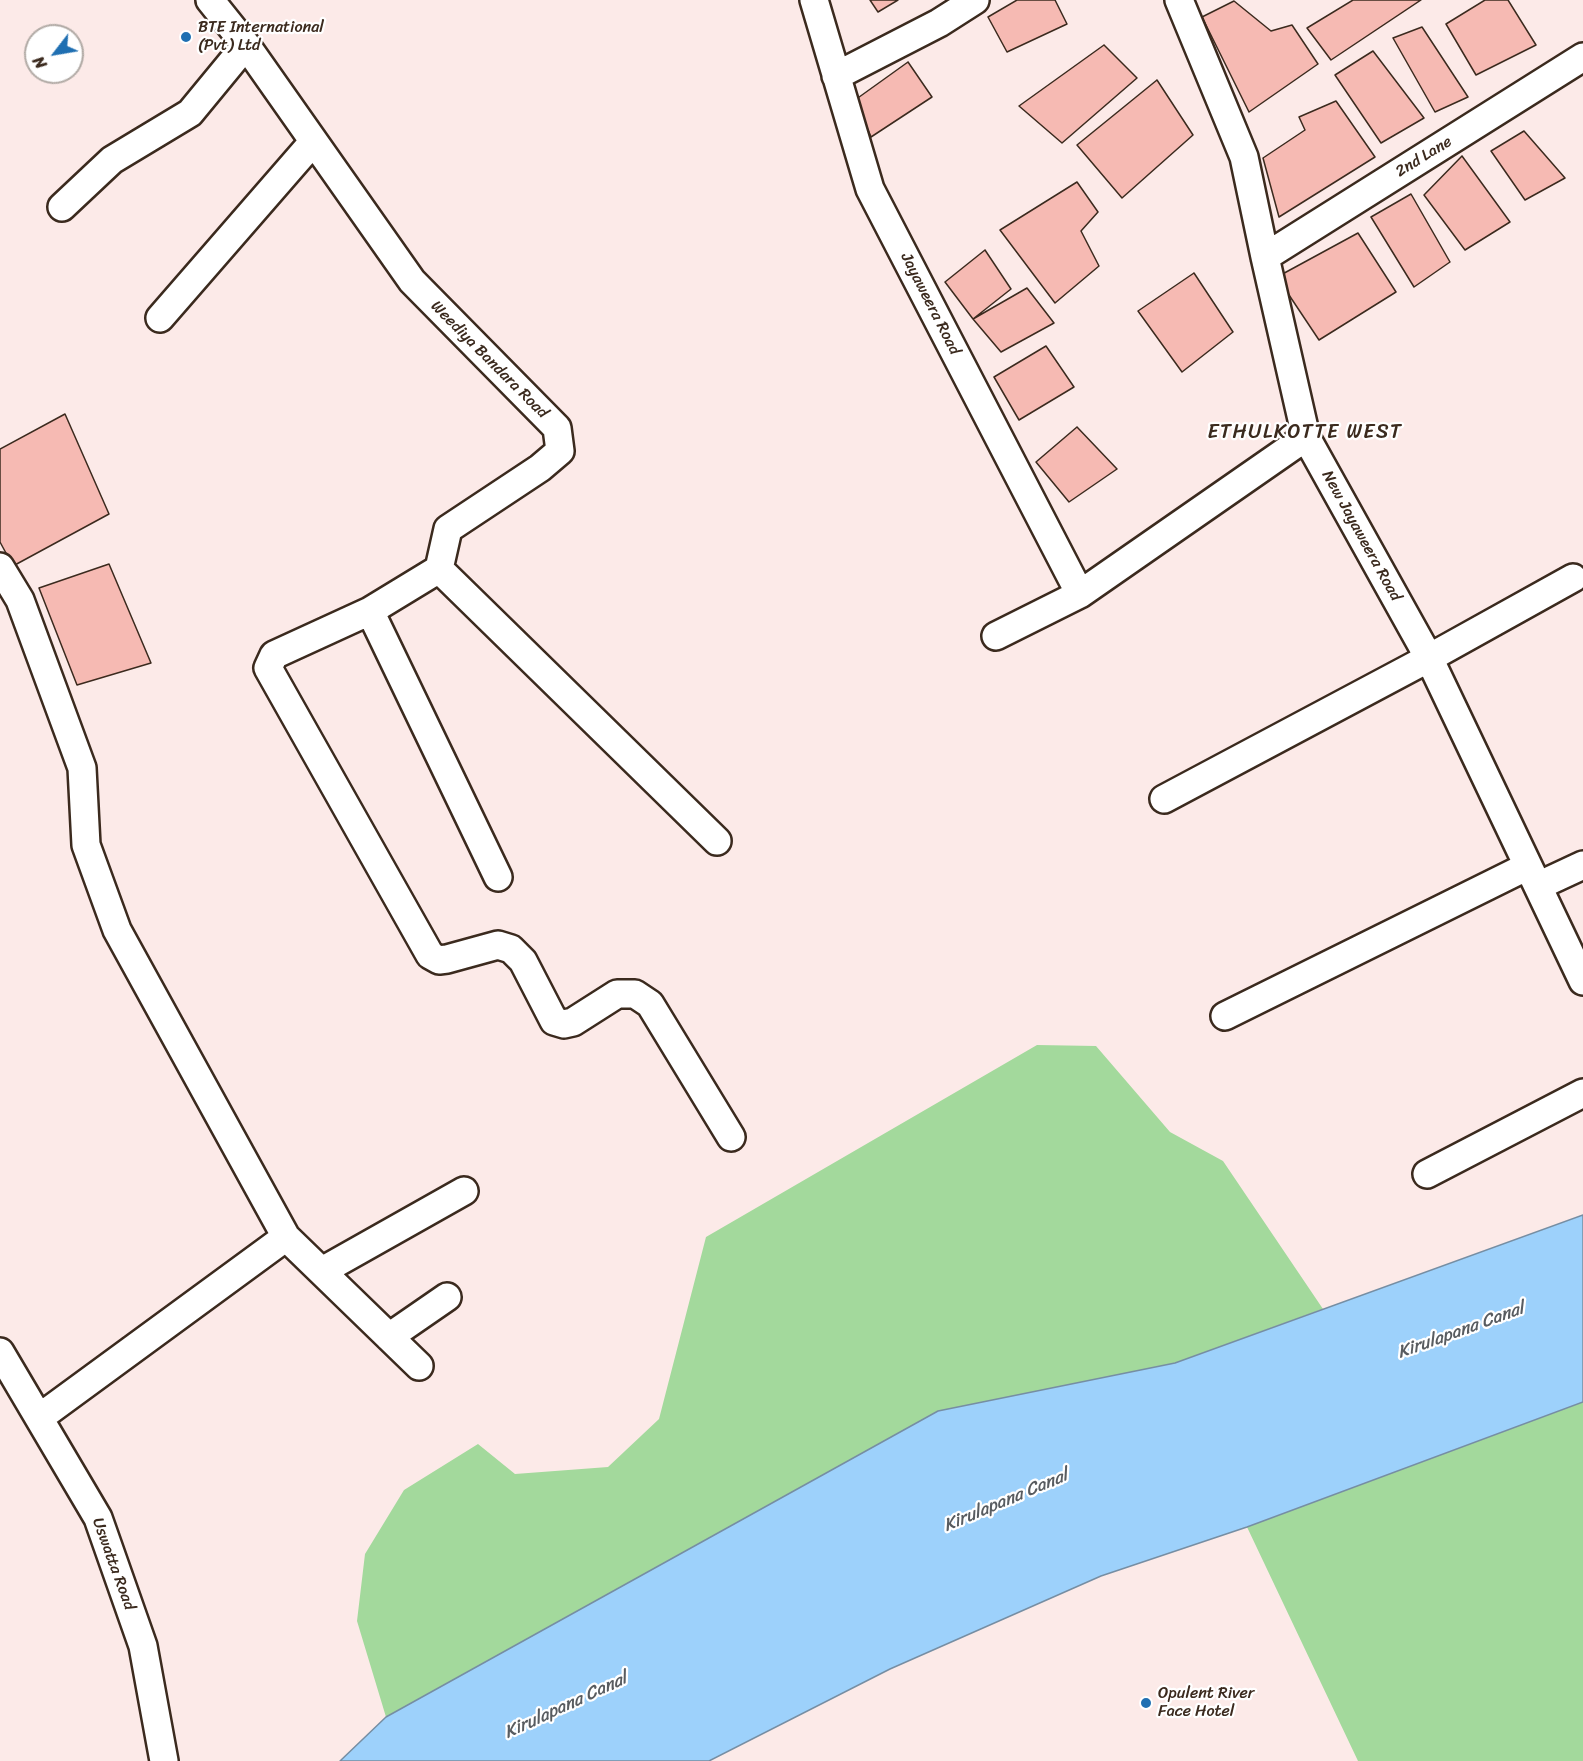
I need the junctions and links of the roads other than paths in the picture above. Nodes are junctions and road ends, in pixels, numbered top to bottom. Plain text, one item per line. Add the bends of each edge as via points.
1 (210, 0) edge
2 (814, 0) edge
3 (975, 0) edge
4 (1183, 1) edge
5 (246, 45) junction
6 (1583, 57) edge
7 (837, 76) junction
8 (313, 142) junction
9 (62, 207) dead end
10 (1265, 257) junction
11 (160, 318) dead end
12 (1306, 437) junction
13 (0, 567) edge
14 (439, 568) junction
15 (1572, 578) dead end
16 (1080, 594) junction
17 (370, 611) junction
18 (996, 636) dead end
19 (1429, 658) junction
20 (1164, 799) dead end
21 (717, 841) dead end
22 (1583, 865) edge
23 (1533, 876) junction
24 (498, 877) dead end
25 (1583, 981) edge
26 (1225, 1016) dead end
27 (1583, 1093) edge
28 (731, 1137) dead end
29 (1427, 1174) dead end
30 (464, 1191) dead end
31 (286, 1237) junction
32 (322, 1271) junction
33 (447, 1298) dead end
34 (389, 1337) junction
35 (0, 1352) edge
36 (419, 1366) dead end
37 (39, 1418) junction
38 (164, 1761) edge

1 - 5 street, Weediya Bandara Road
2 - 7 street, Jayaweera Road
3 - 7 street
4 - 10 street, New Jayaweera Road via 1245,157
5 - 8 street, Weediya Bandara Road
5 - 9 street via 190,113 112,160
6 - 10 street, 2nd Lane
7 - 16 street, Jayaweera Road via 870,189
8 - 11 street
8 - 14 street, Weediya Bandara Road via 412,281 557,428 560,450 540,468 448,529
10 - 12 street, New Jayaweera Road
12 - 16 street
12 - 19 street, New Jayaweera Road
13 - 31 street via 20,600 82,768 86,845 117,930
14 - 17 street
14 - 21 street
15 - 19 street
16 - 18 street
17 - 24 street
17 - 28 street via 274,655 268,668 430,955 439,960 498,945 511,949 523,961 554,1020 564,1024 617,994 635,994 650,1004
19 - 20 street
19 - 23 street, New Jayaweera Road
22 - 23 street
23 - 25 street, New Jayaweera Road
23 - 26 street
27 - 29 street
30 - 32 street
31 - 32 street
31 - 37 street
32 - 34 street
33 - 34 street
34 - 36 street
35 - 37 street, Uswatta Road
37 - 38 street, Uswatta Road via 98,1518 143,1647

